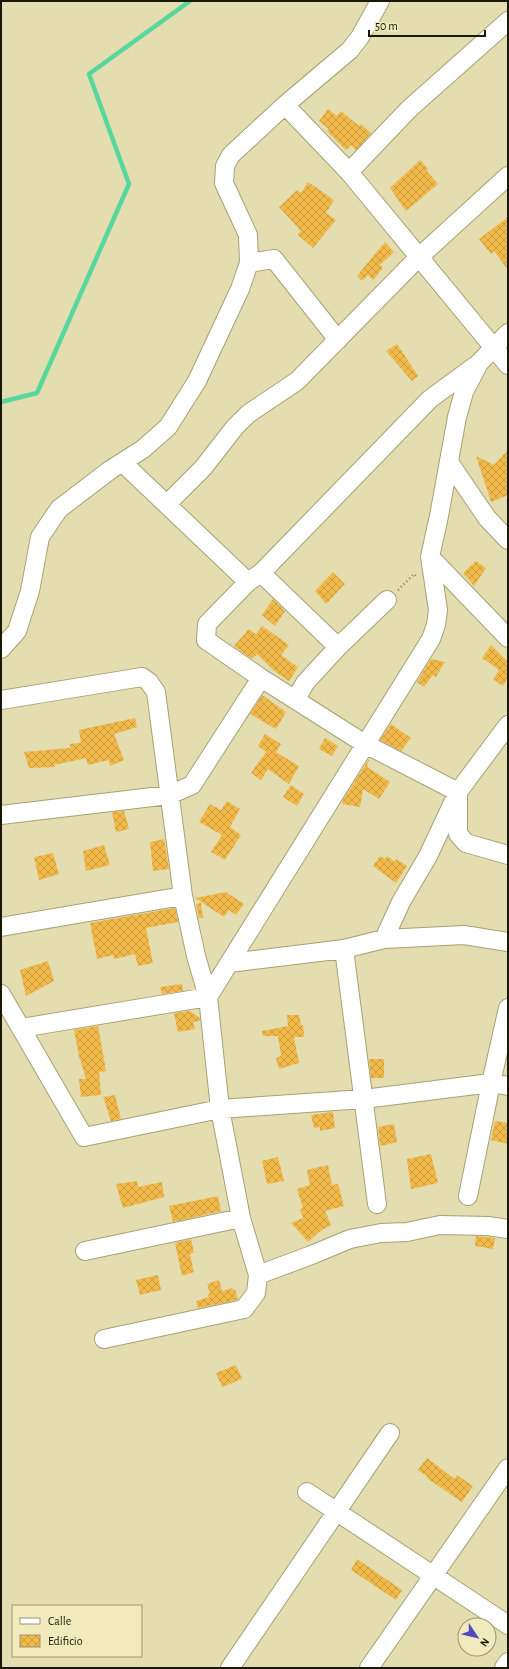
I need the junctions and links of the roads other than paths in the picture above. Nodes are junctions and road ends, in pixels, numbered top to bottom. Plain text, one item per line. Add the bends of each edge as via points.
1 (380, 1) edge
2 (508, 21) edge
3 (285, 105) junction
4 (349, 172) junction
5 (507, 178) edge
6 (418, 258) junction
7 (249, 263) junction
8 (508, 333) edge
9 (338, 340) junction
10 (493, 347) junction
11 (479, 363) junction
12 (508, 365) edge
13 (449, 462) junction
14 (122, 463) junction
15 (167, 504) junction
16 (508, 540) edge
17 (430, 557) junction
18 (255, 577) junction
19 (387, 600) road end
20 (508, 638) edge
21 (338, 647) junction
22 (1, 649) edge
23 (261, 678) junction
24 (296, 699) junction
25 (1, 700) edge
26 (508, 725) edge
27 (365, 744) junction
28 (458, 792) junction
29 (169, 795) junction
30 (1, 815) edge
31 (508, 855) edge
32 (183, 896) junction
33 (1, 927) edge
34 (384, 939) junction
35 (508, 942) edge
36 (344, 949) junction
37 (229, 962) junction
38 (1, 994) edge
39 (208, 997) junction
40 (508, 1008) edge
41 (21, 1028) junction
42 (499, 1084) edge
43 (364, 1099) junction
44 (220, 1109) junction
45 (468, 1196) dead end
46 (377, 1204) dead end
47 (241, 1218) junction
48 (508, 1229) edge
49 (85, 1251) dead end
50 (258, 1275) junction
51 (104, 1339) dead end
52 (390, 1433) dead end
53 (508, 1468) edge
54 (306, 1492) dead end
55 (337, 1511) junction
56 (433, 1575) junction
57 (508, 1626) edge
58 (508, 1662) edge
59 (230, 1668) edge
60 (369, 1668) edge
61 (504, 1668) edge

1 - 3 street via 350,50
2 - 4 street via 409,109
3 - 4 street
3 - 7 street via 231,155 225,166 224,183 248,235
4 - 6 street
5 - 6 street
6 - 9 street
6 - 10 street
7 - 9 street via 274,260
7 - 14 street via 240,289 197,381 168,427
8 - 10 street
9 - 15 street via 297,381 248,414 203,468
10 - 11 street
10 - 12 street
11 - 13 street via 464,392
11 - 18 street via 430,399
13 - 16 street via 487,518
13 - 17 street
14 - 15 street
14 - 22 street via 59,509 40,537 30,591 17,631
15 - 18 street
17 - 20 street
17 - 27 street via 438,610 436,625 431,639
18 - 21 street
18 - 23 street via 207,624 206,640
19 - 21 street
21 - 24 street via 305,683
23 - 24 street
23 - 29 street via 192,785
24 - 27 street
25 - 29 street via 142,677 156,692
26 - 28 street
27 - 28 street
27 - 37 street
28 - 31 street via 458,834 466,843
28 - 34 street
29 - 30 street
29 - 32 street
32 - 33 street
32 - 39 street
34 - 35 street via 464,935
34 - 36 street
36 - 37 street
36 - 43 street
37 - 39 street
38 - 41 street
39 - 41 street
39 - 44 street
40 - 42 street
41 - 44 street via 84,1137
42 - 43 street
42 - 45 street
43 - 44 street
43 - 46 street
44 - 47 street
47 - 49 street
47 - 50 street
48 - 50 street via 440,1225 407,1232 381,1233 350,1239
50 - 51 street via 256,1293 244,1310
52 - 55 street
53 - 56 street
54 - 55 street
55 - 56 street
55 - 59 street
56 - 57 street
56 - 60 street
58 - 61 street

